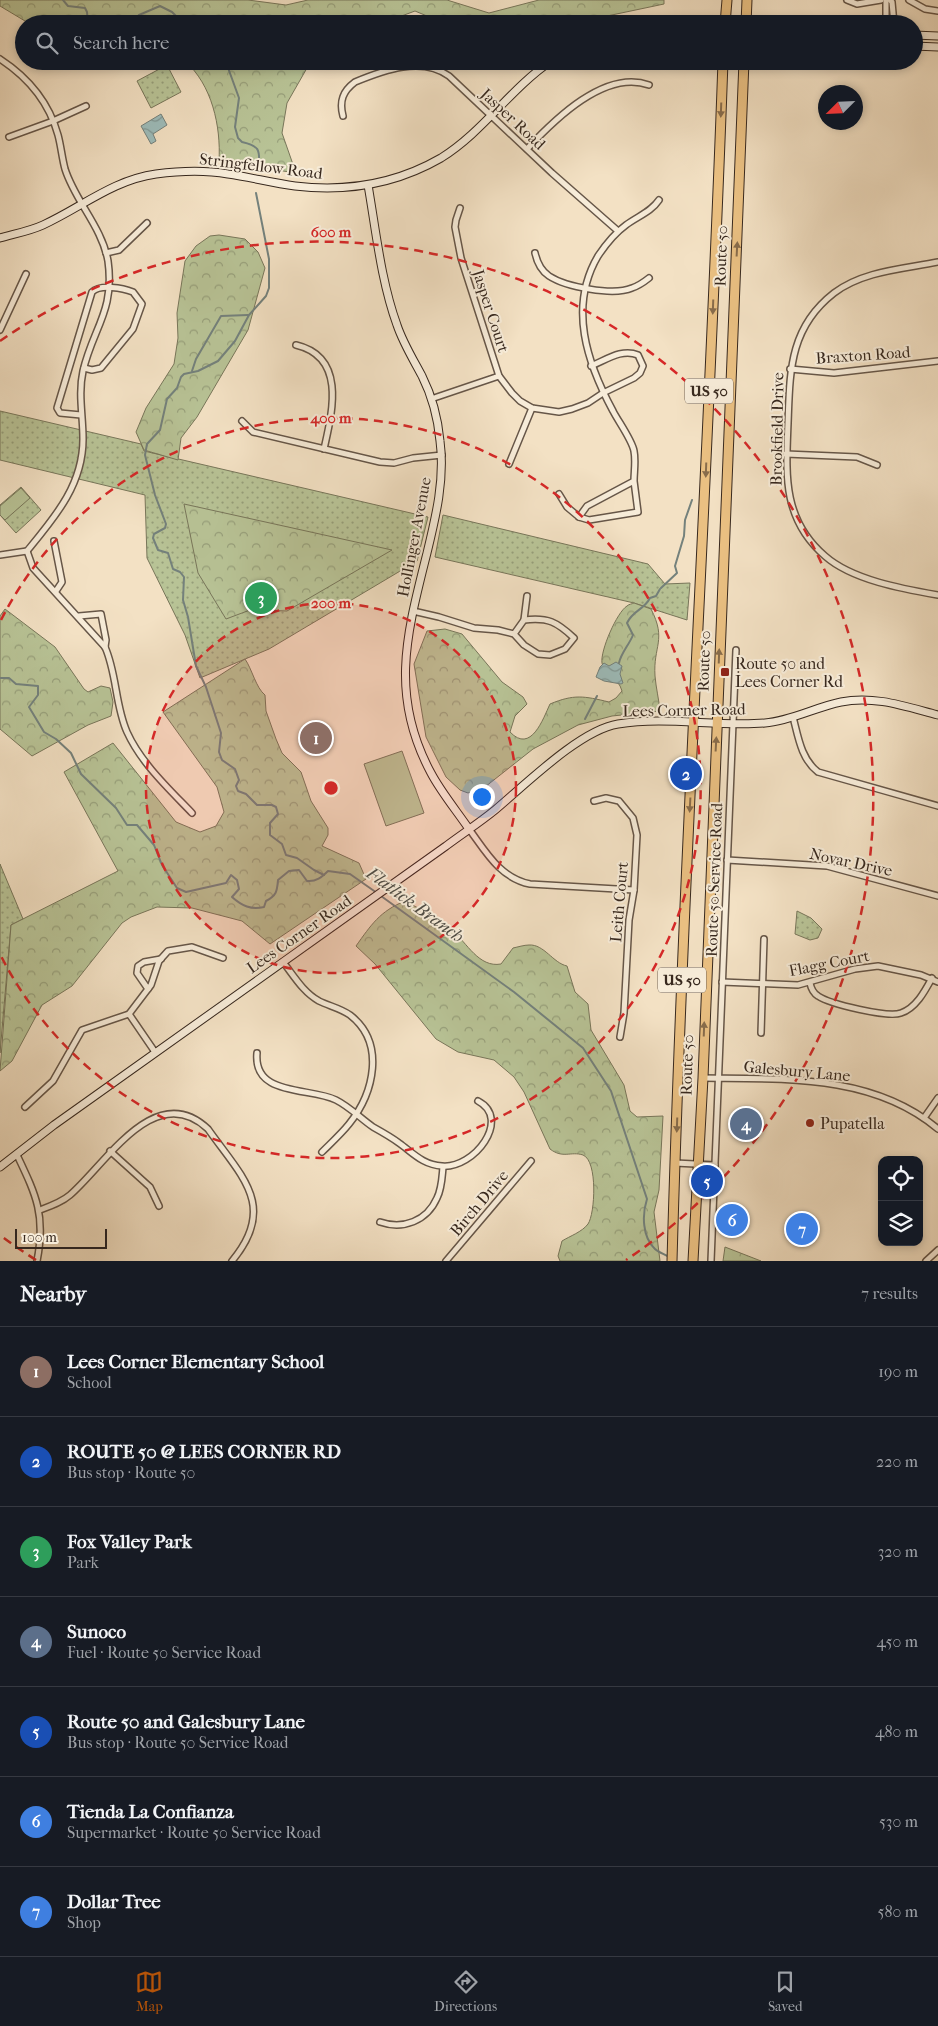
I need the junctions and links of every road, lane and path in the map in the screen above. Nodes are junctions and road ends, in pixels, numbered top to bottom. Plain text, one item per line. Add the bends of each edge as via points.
1 (727, 0) edge
2 (747, 0) edge
3 (847, 0) edge
4 (881, 0) edge
5 (888, 0) edge
6 (909, 0) edge
7 (938, 11) edge
8 (726, 15) edge
9 (746, 15) edge
10 (887, 15) edge
11 (894, 15) edge
12 (923, 35) edge
13 (938, 36) edge
14 (923, 46) edge
15 (938, 47) edge
16 (0, 59) edge
17 (394, 70) edge
18 (440, 70) edge
19 (540, 70) edge
20 (723, 70) edge
21 (744, 70) edge
22 (649, 85) dead end
23 (86, 106) dead end
24 (491, 115) junction
25 (343, 116) dead end
26 (53, 121) junction
27 (9, 137) dead end
28 (527, 149) junction
29 (368, 185) junction
30 (659, 200) dead end
31 (83, 203) junction
32 (460, 208) dead end
33 (147, 223) dead end
34 (618, 232) junction
35 (0, 238) edge
36 (106, 253) junction
37 (535, 253) dead end
38 (938, 262) edge
39 (26, 274) dead end
40 (649, 278) dead end
41 (110, 288) junction
42 (587, 288) junction
43 (0, 330) edge
44 (296, 345) dead end
45 (938, 361) edge
46 (591, 366) junction
47 (84, 368) junction
48 (790, 369) junction
49 (499, 376) junction
50 (603, 393) junction
51 (431, 399) junction
52 (532, 408) junction
53 (81, 415) junction
54 (242, 420) dead end
55 (324, 449) junction
56 (786, 454) junction
57 (442, 455) junction
58 (509, 464) dead end
59 (877, 465) dead end
60 (634, 482) junction
61 (559, 494) dead end
62 (578, 517) junction
63 (54, 541) dead end
64 (27, 551) junction
65 (0, 554) edge
66 (56, 591) junction
67 (938, 595) edge
68 (527, 596) dead end
69 (413, 611) junction
70 (79, 616) junction
71 (524, 620) junction
72 (514, 634) junction
73 (105, 647) junction
74 (736, 650) dead end
75 (938, 715) edge
76 (793, 717) junction
77 (694, 721) junction
78 (717, 722) junction
79 (733, 722) junction
80 (594, 801) dead end
81 (938, 806) edge
82 (192, 813) dead end
83 (469, 829) junction
84 (727, 860) junction
85 (634, 890) junction
86 (938, 896) edge
87 (764, 939) dead end
88 (223, 958) dead end
89 (161, 959) junction
90 (283, 962) junction
91 (932, 978) junction
92 (722, 982) junction
93 (938, 982) edge
94 (810, 983) junction
95 (762, 985) junction
96 (148, 989) junction
97 (129, 1014) junction
98 (761, 1033) dead end
99 (620, 1037) dead end
100 (155, 1052) junction
101 (257, 1054) dead end
102 (702, 1078) junction
103 (718, 1078) junction
104 (938, 1098) edge
105 (478, 1102) dead end
106 (24, 1107) dead end
107 (356, 1114) junction
108 (924, 1118) junction
109 (938, 1129) edge
110 (110, 1151) junction
111 (322, 1152) dead end
112 (17, 1155) junction
113 (532, 1161) dead end
114 (676, 1163) junction
115 (698, 1164) junction
116 (715, 1165) junction
117 (0, 1167) edge
118 (443, 1167) junction
119 (159, 1206) dead end
120 (40, 1210) junction
121 (380, 1222) dead end
122 (937, 1253) edge
123 (37, 1261) edge
124 (232, 1261) edge
125 (446, 1261) edge
126 (672, 1261) edge
127 (693, 1261) edge
128 (711, 1261) edge
129 (926, 1261) edge

1 - 8 highway
2 - 9 highway
3 - 4 street via 857,4
5 - 10 street
5 - 11 street via 893,6
6 - 7 street via 925,9
12 - 13 street
14 - 15 street
16 - 26 street via 31,83
17 - 25 street, Jasper Road via 349,86 343,97
18 - 24 street, Jasper Road
19 - 24 street, Stringfellow Road
20 -> 77 highway, Route 50 / US 50
78 -> 21 highway, Route 50 / US 50
22 - 28 street via 626,82 590,95 564,112
23 - 26 street
24 - 28 street, Jasper Road
24 - 29 street, Stringfellow Road via 464,142 439,158 406,174
26 - 27 street
26 - 31 street via 67,173
28 - 34 street, Jasper Road
29 - 31 street, Stringfellow Road via 312,188 229,174 177,172 135,178 102,191
29 - 51 street, Hollinger Avenue via 391,308
30 - 34 street via 649,211
31 - 35 street, Stringfellow Road via 42,225
31 - 36 street
32 - 49 street, Jasper Court via 455,227 461,258
33 - 36 street via 119,250
34 - 42 street via 598,257
36 - 41 street
37 - 42 street via 539,266 549,276
38 - 48 street, Brookfield Drive via 865,276 836,292 816,310 803,330
39 - 43 street
40 - 42 street via 632,288 618,291
41 - 47 street via 103,321
41 - 47 street via 133,292 142,308 133,329 101,368
41 - 53 street via 98,288 92,292 57,408 64,415
42 - 46 street via 584,332
44 - 55 street via 315,353 331,379 333,407
45 - 48 street, Braxton Road via 834,373
46 - 50 street
46 - 50 street via 630,351 638,355 643,366 634,378
47 - 53 street via 80,386
48 - 56 street, Brookfield Drive
49 - 51 street
49 - 52 street, Jasper Court via 520,401
50 - 52 street via 588,403 566,410
50 - 60 street via 634,450
51 - 57 street, Hollinger Avenue
52 - 58 street
53 - 64 street via 82,449 75,483 65,503
54 - 55 street via 253,432
55 - 57 street via 387,463
56 - 59 street via 856,457
56 - 67 street, Brookfield Drive via 787,485 793,511 808,537 825,556 858,576
57 - 69 street, Hollinger Avenue via 440,494
60 - 62 street via 587,506
60 - 62 street via 638,512 589,520
61 - 62 street
63 - 66 street via 62,582
64 - 65 street
64 - 66 street via 34,568
66 - 70 street
68 - 71 street
69 - 72 street via 474,628
69 - 83 street, Hollinger Avenue via 405,660 411,721 431,772
70 - 73 street
70 - 73 street via 101,614
71 - 72 street
71 - 72 street via 540,618 554,622 574,638 565,650 550,655 538,654 524,646
73 - 82 street via 128,733 157,776
74 - 79 street, Route 50 Service Road
75 - 76 street, Lees Corner Road via 863,700 842,702
76 - 79 street, Lees Corner Road via 766,723
76 - 81 street via 804,756 818,772
77 - 78 street, Lees Corner Road
77 - 83 street, Lees Corner Road via 616,724 597,731 556,759
77 -> 114 highway, Route 50 / US 50
78 - 79 street, Lees Corner Road
102 -> 78 highway, Route 50 / US 50
79 - 84 street, Route 50 Service Road
80 - 85 street, Leith Court via 606,798 619,801 633,818 637,835
83 - 85 street via 493,863 516,880 530,884
83 - 90 street, Lees Corner Road
84 - 86 street, Novar Drive via 827,866
84 - 92 street, Route 50 Service Road
85 - 99 street, Leith Court
87 - 95 street
88 - 89 street via 192,947 168,951
89 - 96 street
89 - 96 street via 138,966 137,972
90 - 100 street, Lees Corner Road
90 - 107 street via 309,994 349,1015 366,1035 373,1071
91 - 93 street, Flagg Court
91 - 94 street, Flagg Court via 878,966 855,969
91 - 94 street via 924,994 900,1014 838,1004 818,996
92 - 95 street, Flagg Court
92 - 103 street, Route 50 Service Road
94 - 95 street, Flagg Court
95 - 98 street
96 - 97 street
97 - 100 street
97 - 106 street via 82,1030 52,1081
100 - 112 street, Lees Corner Road
101 - 107 street via 259,1071 270,1083 282,1089 325,1096
102 - 103 street, Galesbury Lane
102 - 115 highway, Route 50 / US 50
103 - 108 street, Galesbury Lane via 842,1085 880,1096
103 - 116 street, Route 50 Service Road
104 - 108 street
105 - 118 street via 485,1106 490,1116 484,1144 466,1161
107 - 111 street
107 - 118 street via 418,1158
108 - 109 street, Galesbury Lane
110 - 119 street via 150,1187
110 - 120 street via 70,1195
110 - 124 street via 123,1139 160,1116 171,1113 182,1114 208,1129 245,1182 253,1200 251,1233
112 - 117 street, Lees Corner Road
112 - 120 street
113 - 125 street, Birch Drive
114 - 115 street
114 - 126 highway, Route 50 / US 50
115 - 116 street
115 - 127 highway, Route 50 / US 50
116 - 128 street, Route 50 Service Road
118 - 121 street via 439,1192 426,1213 402,1226
120 - 123 street via 41,1236
122 - 129 street

